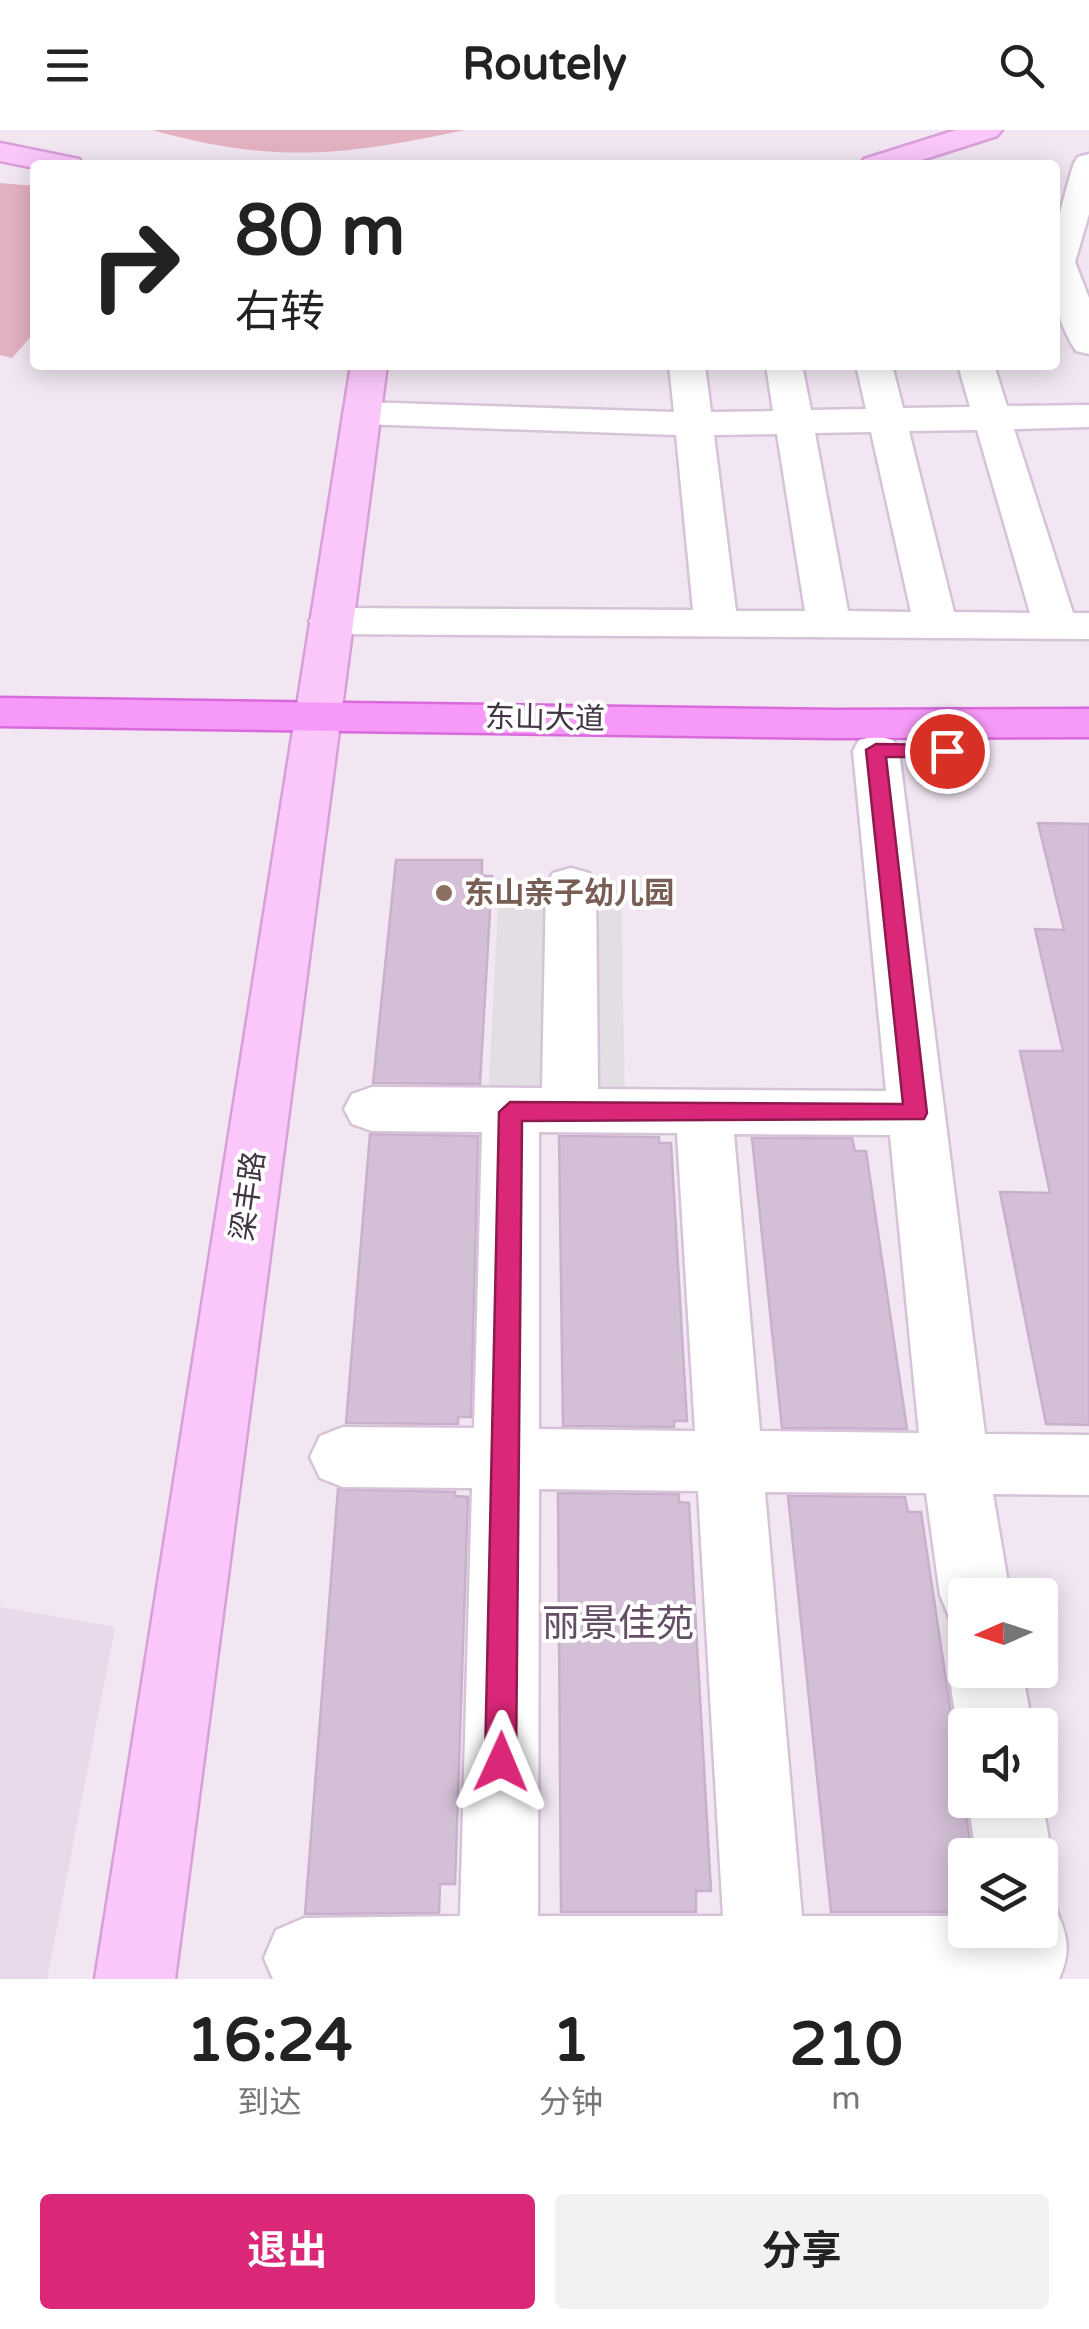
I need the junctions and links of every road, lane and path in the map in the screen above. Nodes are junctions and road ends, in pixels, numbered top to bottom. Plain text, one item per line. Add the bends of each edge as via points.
1 (987, 130) edge
2 (0, 152) edge
3 (42, 160) edge
4 (891, 160) edge
5 (1089, 163) edge
6 (1067, 262) edge
7 (1089, 343) edge
8 (688, 370) edge
9 (785, 370) edge
10 (875, 370) edge
11 (978, 370) edge
12 (365, 389) edge
13 (1089, 416) edge
14 (992, 418) junction
15 (887, 420) junction
16 (794, 422) junction
17 (694, 424) junction
18 (332, 621) junction
19 (716, 624) junction
20 (829, 624) junction
21 (936, 625) junction
22 (1072, 626) edge
23 (0, 712) edge
24 (1089, 723) edge
25 (315, 730) junction
26 (0, 742) edge
27 (876, 750) junction
28 (1089, 752) edge
29 (571, 885) dead end
30 (372, 1110) dead end
31 (704, 1111) junction
32 (540, 1112) junction
33 (916, 1113) junction
34 (343, 1457) dead end
35 (506, 1457) junction
36 (728, 1461) junction
37 (955, 1462) junction
38 (1089, 1465) edge
39 (972, 1578) edge
40 (1028, 1948) edge
41 (304, 1958) dead end
42 (498, 1966) edge
43 (766, 1969) edge
44 (135, 1979) edge

1 - 4 street
2 - 3 street
5 - 6 street
6 - 7 street
8 - 17 street
9 - 16 street
10 - 15 street
11 - 14 street
12 - 17 street
12 - 18 street, 梁丰路
13 - 14 street
14 - 15 street
14 - 22 street
15 - 16 street
15 - 21 street
16 - 17 street
16 - 20 street
17 - 19 street
18 - 19 street
18 - 25 street, 梁丰路
19 - 20 street
20 - 21 street
21 - 22 street
23 - 25 main road, 东山大道
24 - 25 main road, 东山大道
25 - 26 main road, 东山大道
25 - 27 main road, 东山大道
25 - 44 street, 梁丰路
27 - 28 main road, 东山大道
27 - 33 street
29 - 32 street
30 - 32 street
31 - 32 street
31 - 33 street
31 - 36 street
32 - 35 street
33 - 37 street
34 - 35 street
35 - 36 street
35 - 42 street
36 - 37 street
36 - 43 street
37 - 38 street
37 - 39 street
40 - 43 street via 1029,1956
41 - 42 street
42 - 43 street

